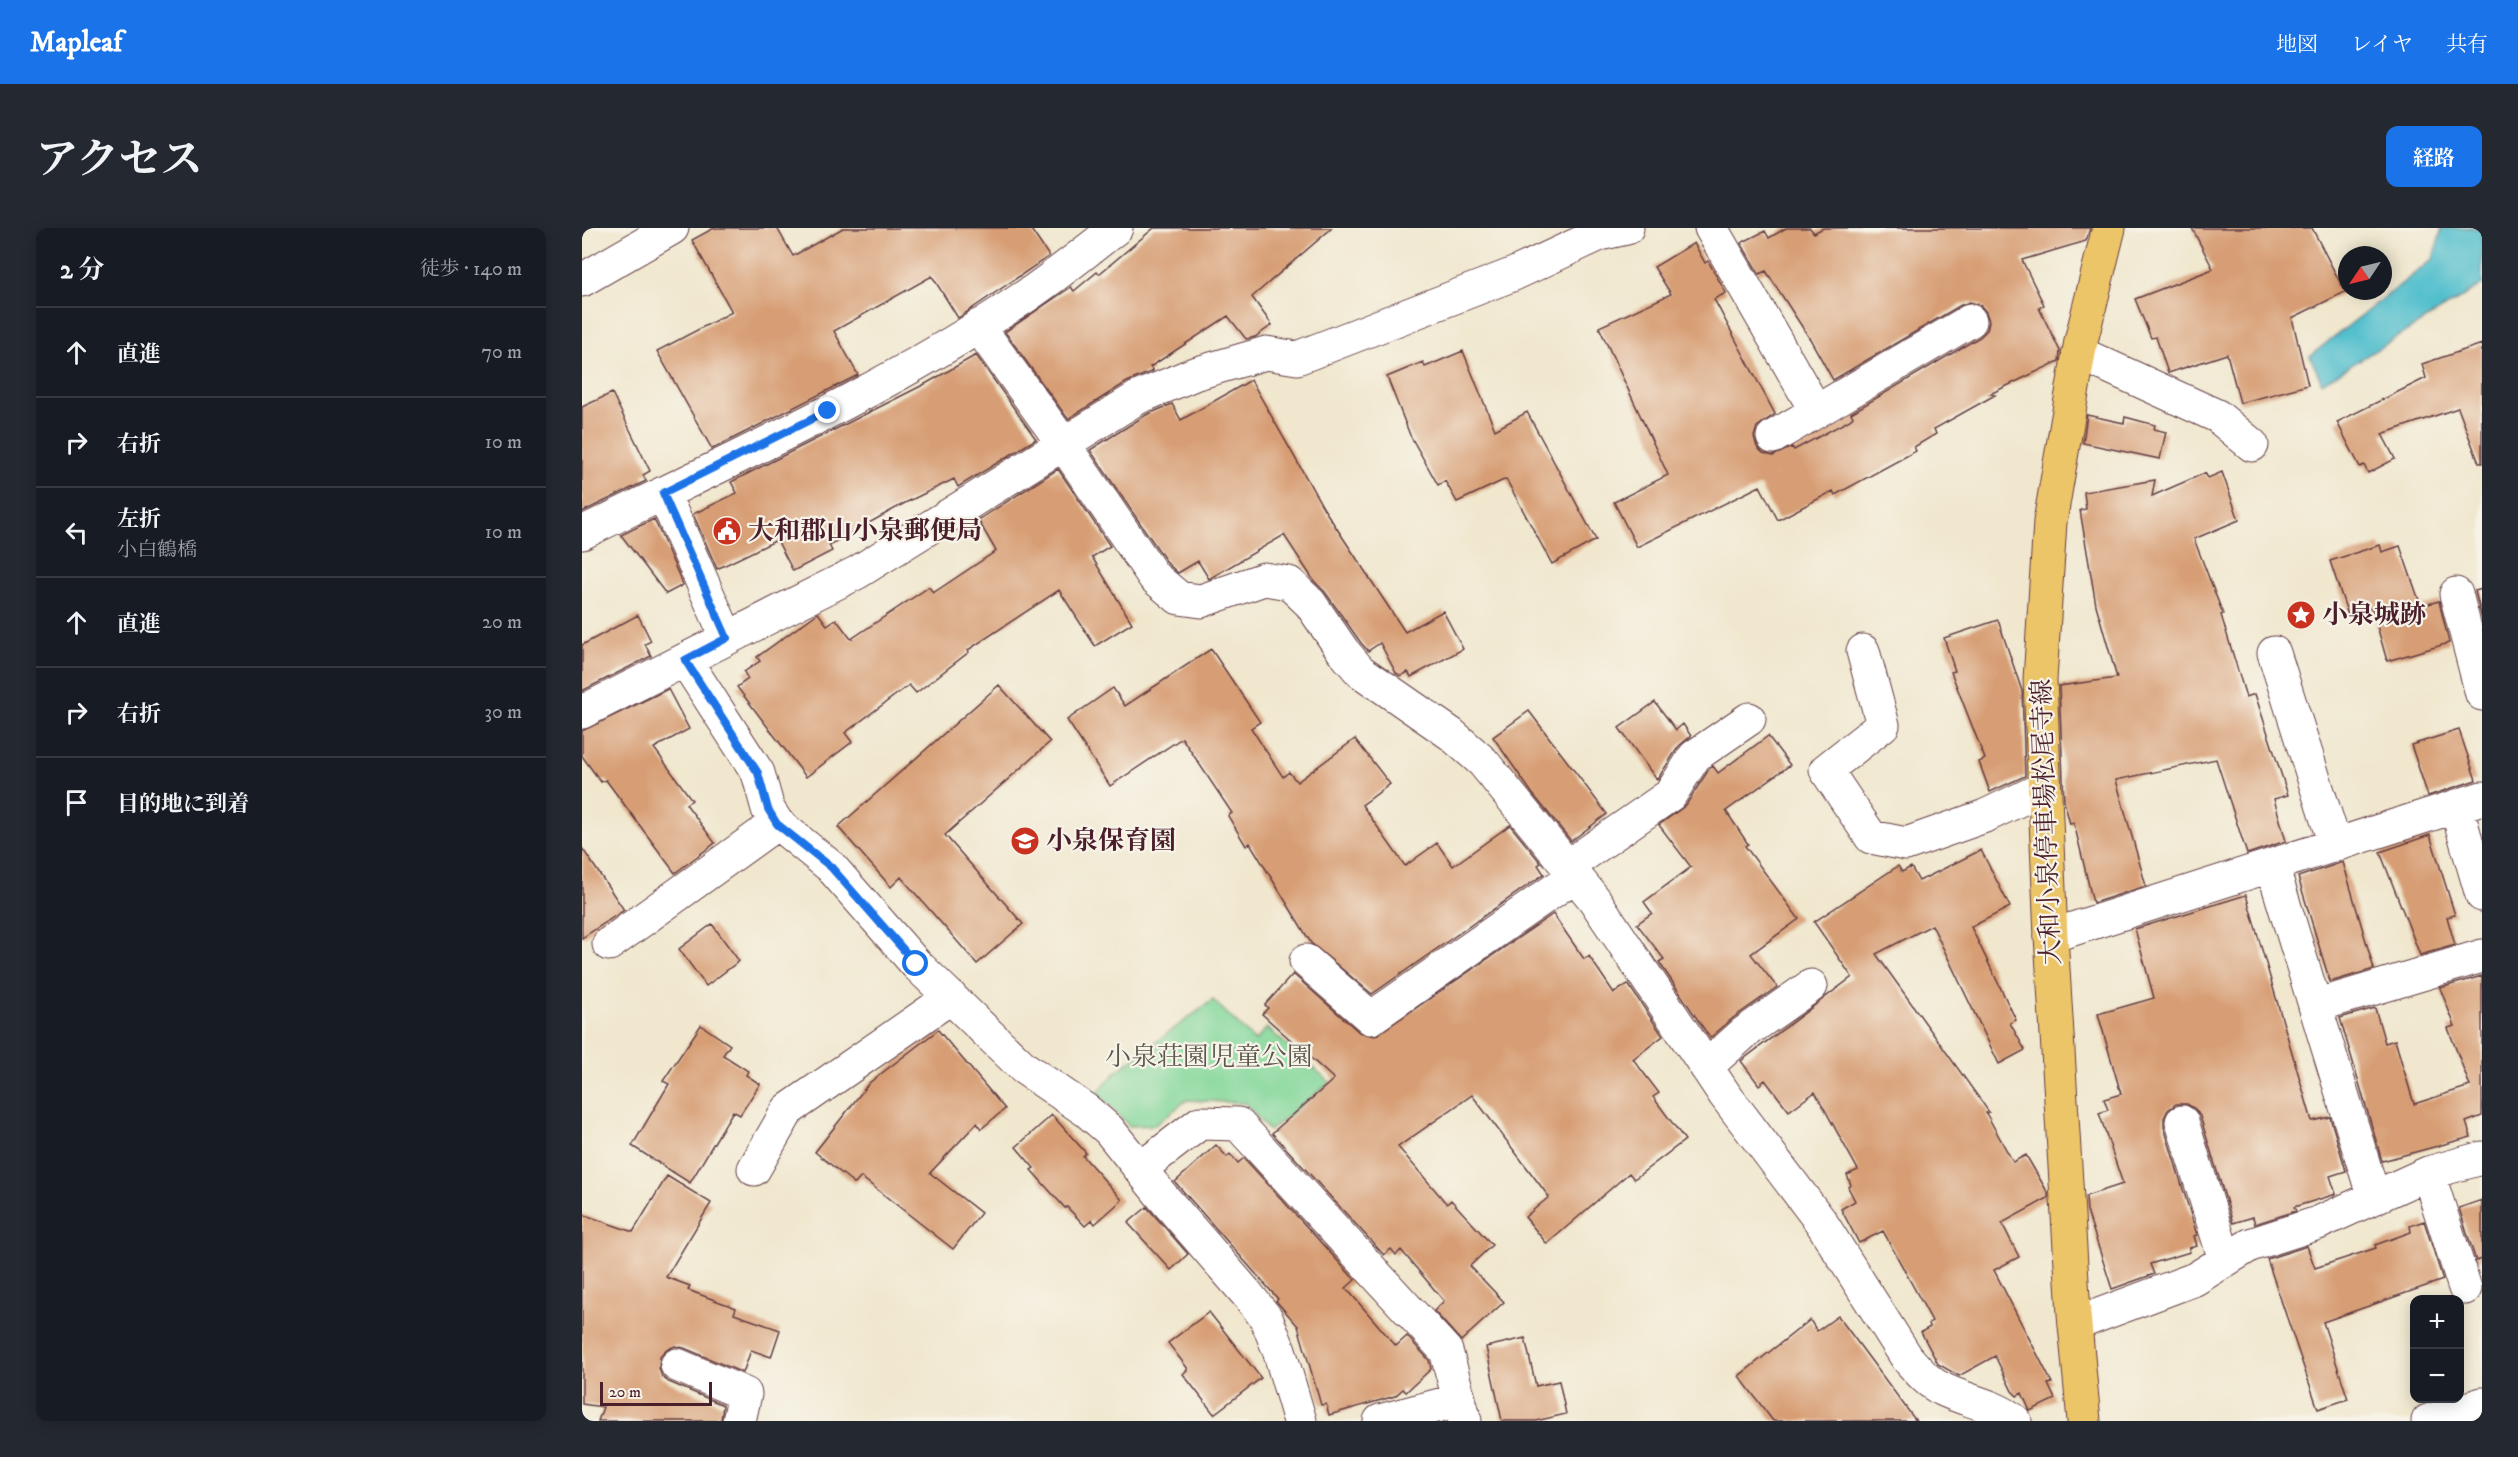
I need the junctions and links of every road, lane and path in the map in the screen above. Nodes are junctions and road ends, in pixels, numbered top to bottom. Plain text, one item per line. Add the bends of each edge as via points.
1 (672, 228) edge
2 (1116, 228) edge
3 (1627, 228) edge
4 (1712, 228) edge
5 (2109, 228) edge
6 (582, 280) edge
7 (1970, 321) dead end
8 (978, 326) junction
9 (2079, 353) junction
10 (1816, 411) junction
11 (1773, 437) dead end
12 (1062, 442) junction
13 (2252, 445) dead end
14 (663, 493) junction
15 (582, 533) edge
16 (2456, 594) dead end
17 (727, 638) junction
18 (1863, 651) dead end
19 (2274, 653) dead end
20 (685, 660) junction
21 (2482, 694) edge
22 (582, 712) edge
23 (1749, 719) dead end
24 (2044, 788) junction
25 (2469, 802) edge
26 (777, 824) junction
27 (2334, 845) junction
28 (2272, 865) junction
29 (1572, 871) junction
30 (2482, 895) edge
31 (2051, 936) junction
32 (609, 944) dead end
33 (2482, 956) edge
34 (1306, 961) dead end
35 (1811, 986) dead end
36 (951, 997) junction
37 (2315, 1006) junction
38 (1706, 1067) junction
39 (2182, 1122) dead end
40 (2482, 1158) edge
41 (754, 1169) dead end
42 (1140, 1169) junction
43 (2428, 1173) junction
44 (2374, 1198) junction
45 (2225, 1260) junction
46 (2465, 1288) dead end
47 (2075, 1324) junction
48 (677, 1365) dead end
49 (2482, 1404) edge
50 (1462, 1410) edge
51 (739, 1421) edge
52 (1300, 1421) edge
53 (1380, 1421) edge
54 (2015, 1421) edge
55 (2084, 1421) edge
56 (2428, 1421) edge

1 - 6 street
2 - 8 street via 1026,296
3 - 12 street via 1599,234 1514,274 1297,358 1266,353 1194,374 1137,398
4 - 10 street
5 - 9 main road, 大和小泉停車場松尾寺線
7 - 10 street
8 - 12 street
8 - 14 street via 828,411
9 - 13 street via 2217,416
9 - 24 main road, 大和小泉停車場松尾寺線 via 2050,522 2040,680
10 - 11 street
12 - 17 street via 858,572
12 - 29 street via 1116,525 1162,584 1179,598 1201,602 1264,579 1289,583 1310,603 1360,670 1451,734 1483,762
14 - 15 street
14 - 17 street
16 - 21 street
17 - 20 street
18 - 24 street via 1883,725 1826,770 1872,837 1906,844 1985,816
19 - 27 street
20 - 22 street
20 - 26 street via 758,773 768,809
23 - 29 street via 1695,756 1670,795
24 - 31 main road, 大和小泉停車場松尾寺線
25 - 27 street
25 - 30 street
26 - 32 street
26 - 36 street via 831,867 916,964
27 - 28 street
28 - 31 street
28 - 37 street
29 - 34 street via 1371,1018
29 - 38 street
31 - 47 main road, 大和小泉停車場松尾寺線
33 - 37 street
35 - 38 street via 1744,1033
36 - 41 street via 788,1110
36 - 42 street via 1024,1068 1109,1130
37 - 44 street
38 - 54 street via 1821,1222 1907,1358 1924,1378 1941,1389 2003,1412
39 - 45 street
40 - 43 street
42 - 50 street via 1200,1123 1238,1124 1446,1351
42 - 52 street via 1266,1318
43 - 44 street
43 - 46 street
44 - 45 street via 2318,1223 2250,1245
45 - 47 street via 2195,1279
47 - 55 main road, 大和小泉停車場松尾寺線
48 - 51 street via 745,1394
49 - 56 street
50 - 53 street

